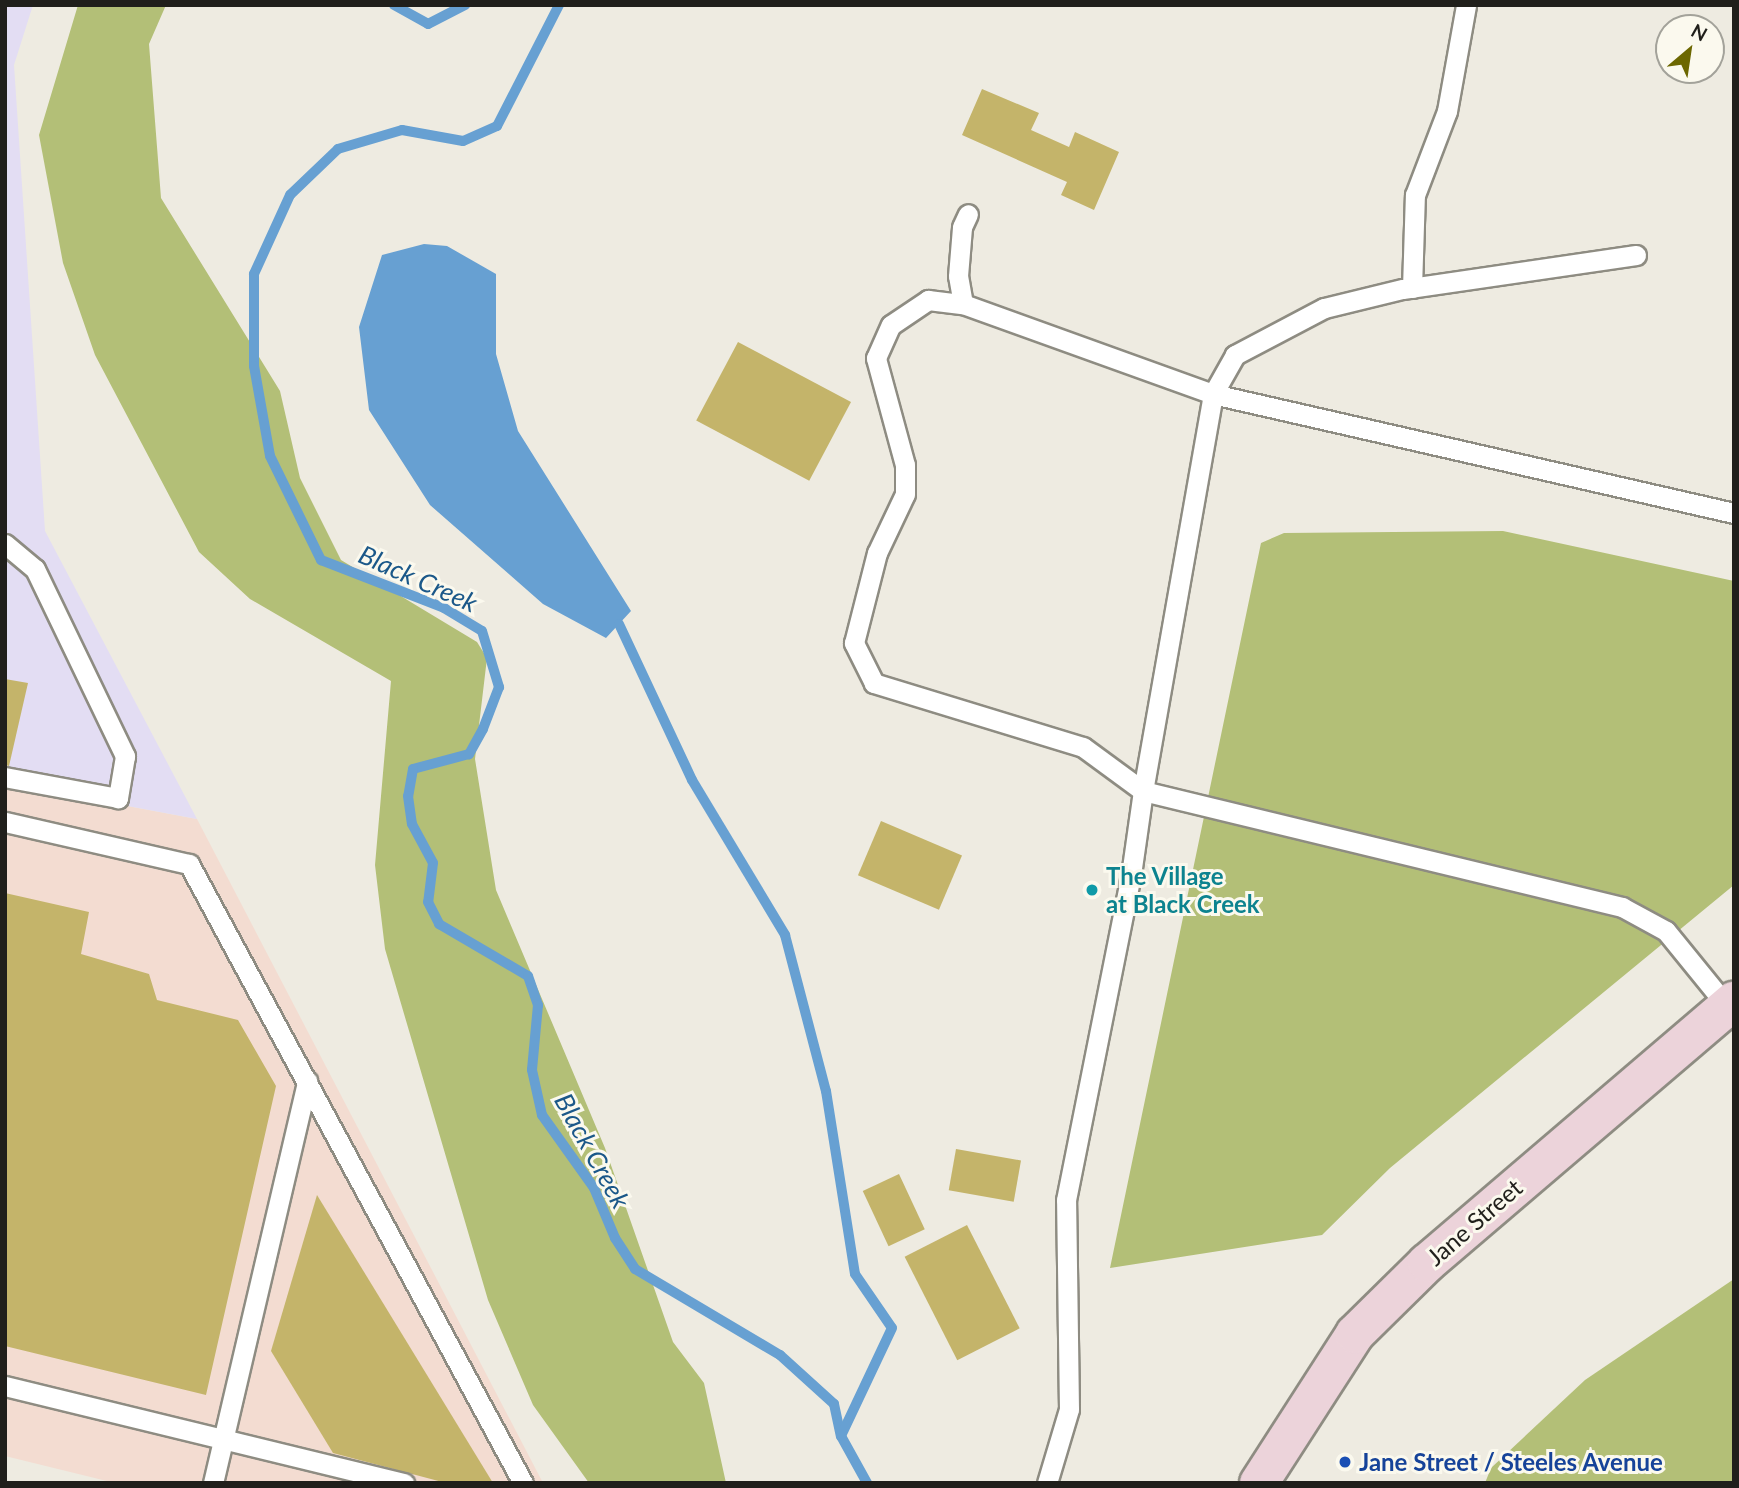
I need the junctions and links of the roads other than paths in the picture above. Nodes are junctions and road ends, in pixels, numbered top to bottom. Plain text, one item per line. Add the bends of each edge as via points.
1 (1466, 5) edge
2 (968, 214) dead end
3 (1636, 255) dead end
4 (1412, 288) junction
5 (963, 304) junction
6 (1213, 394) junction
7 (1734, 513) edge
8 (5, 544) edge
9 (5, 777) edge
10 (1143, 792) junction
11 (5, 822) edge
12 (1730, 1003) edge
13 (307, 1081) junction
14 (5, 1386) edge
15 (224, 1439) junction
16 (213, 1483) edge
17 (404, 1483) edge
18 (523, 1483) edge
19 (1047, 1483) edge
20 (1259, 1483) edge

1 - 4 lane via 1447,111 1415,195
2 - 5 lane via 962,228 958,276
3 - 4 lane
4 - 6 lane via 1324,309 1265,336 1235,355
5 - 6 lane
5 - 10 lane via 928,300 891,325 876,358 905,465 905,494 877,553 854,643 874,683 1083,747
6 - 7 lane
6 - 10 lane
8 - 9 lane via 35,569 125,756 118,798
10 - 12 lane via 1622,907 1666,931
10 - 19 lane via 1132,875 1066,1200 1069,1409
11 - 13 lane via 189,864
12 - 20 main road, Jane Street via 1437,1254 1355,1334
13 - 15 lane
13 - 18 lane
14 - 15 lane
15 - 16 lane
15 - 17 lane

